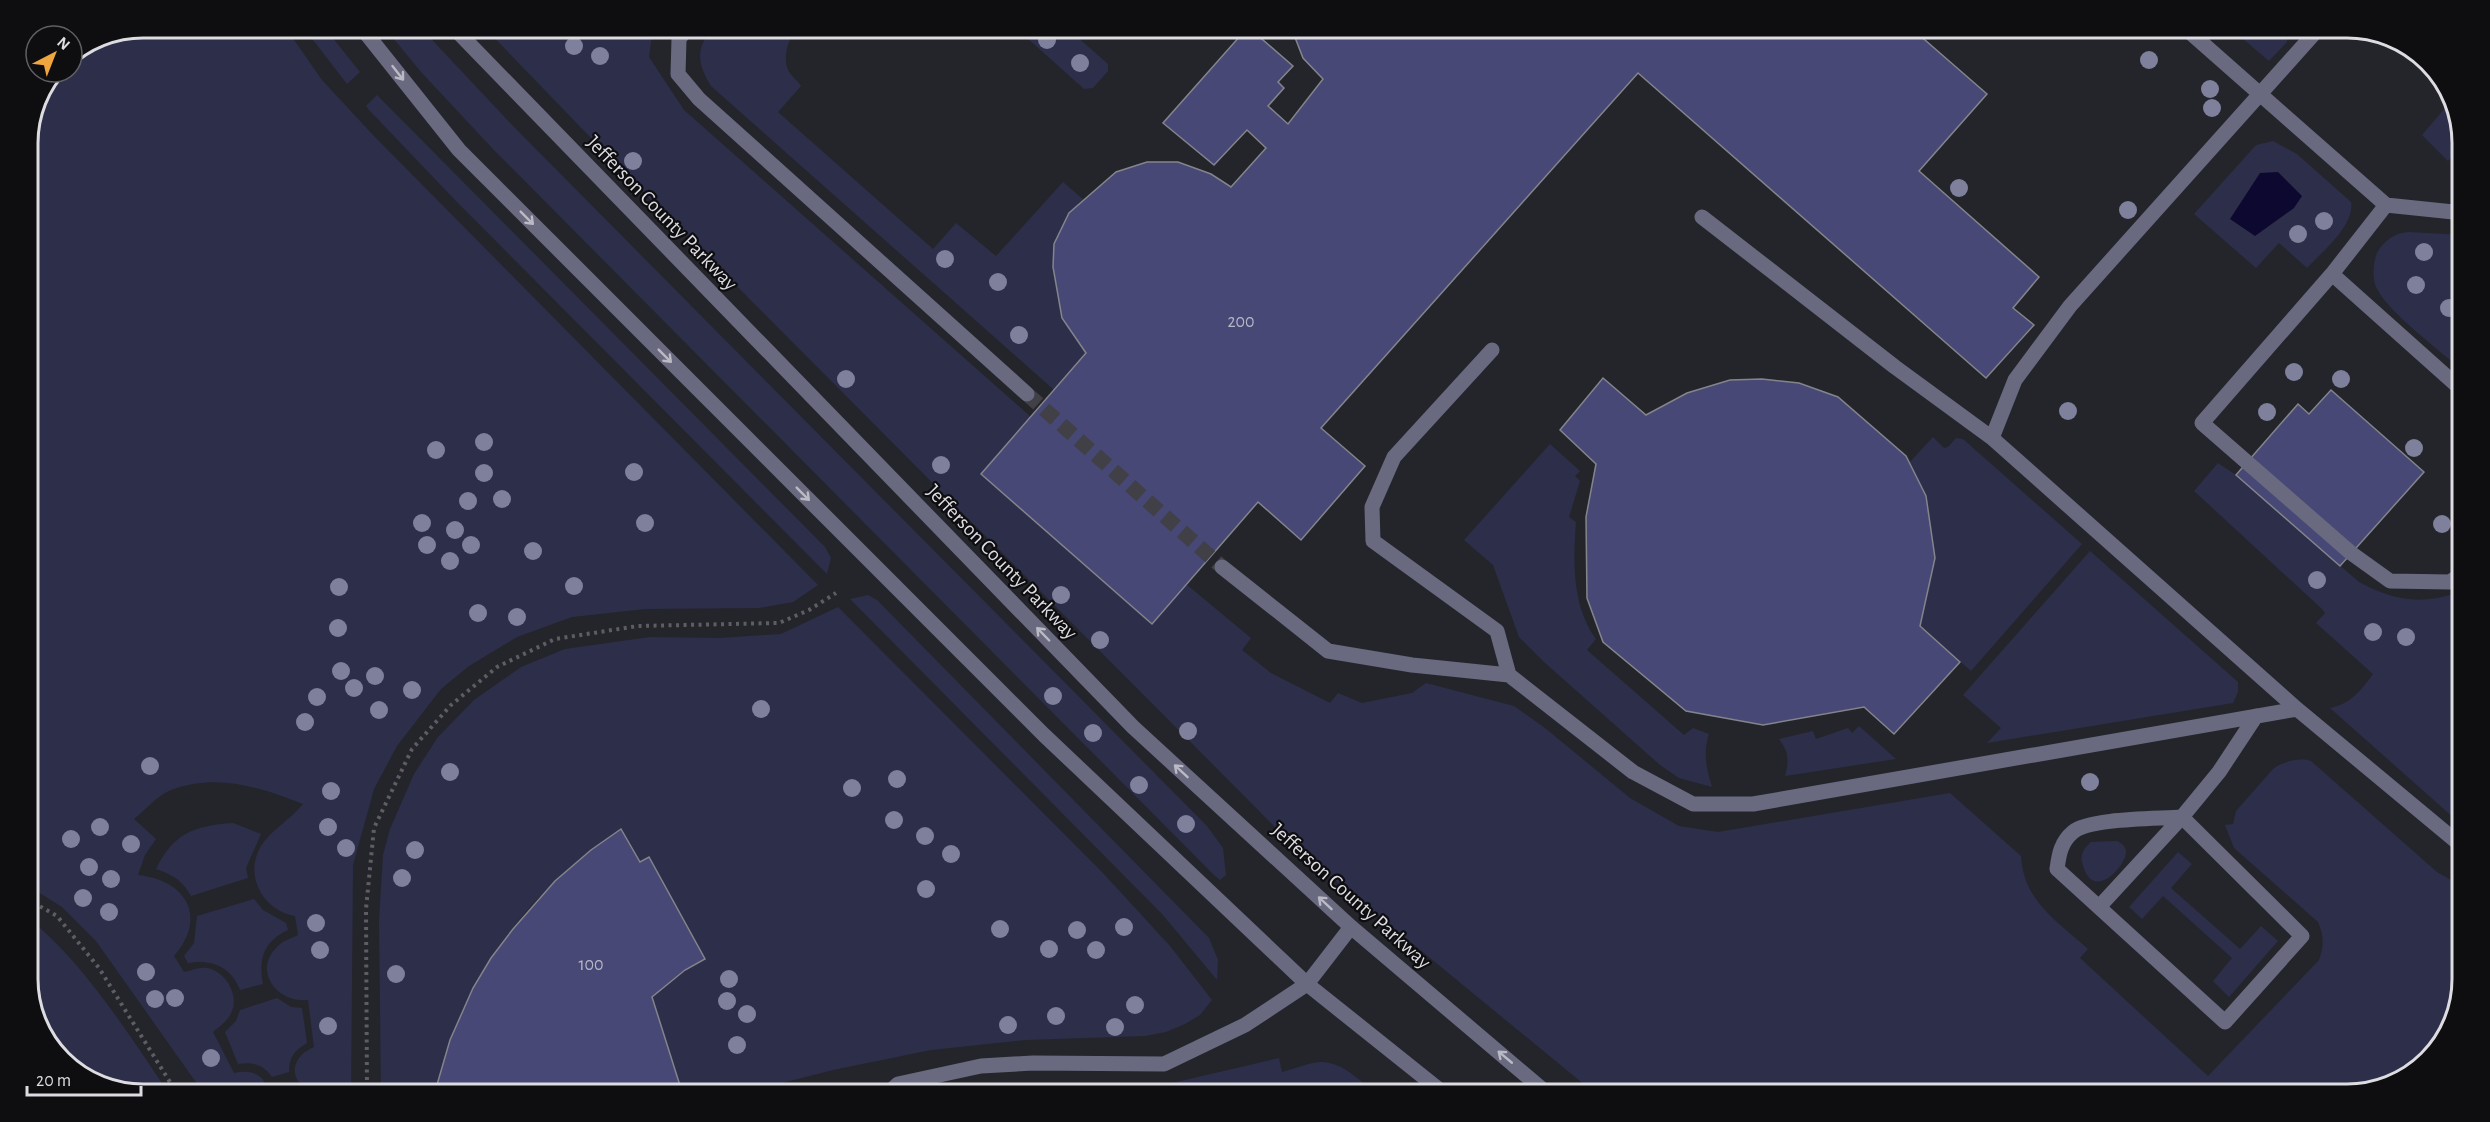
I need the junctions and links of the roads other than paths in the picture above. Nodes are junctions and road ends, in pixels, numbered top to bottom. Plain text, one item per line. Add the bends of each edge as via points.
1 (370, 38) edge
2 (464, 38) edge
3 (680, 38) edge
4 (2196, 38) edge
5 (2310, 38) edge
6 (2259, 95) junction
7 (2386, 205) junction
8 (2452, 212) edge
9 (1702, 217) dead end
10 (2332, 274) junction
11 (1492, 350) dead end
12 (2452, 382) edge
13 (1027, 394) tunnel mouth
14 (1992, 438) junction
15 (1222, 567) tunnel mouth
16 (2452, 581) edge
17 (1509, 675) junction
18 (2297, 709) junction
19 (2256, 716) junction
20 (2182, 817) junction
21 (2452, 838) edge
22 (2099, 907) junction
23 (1351, 927) junction
24 (1307, 984) junction
25 (898, 1084) edge
26 (1432, 1084) edge
27 (1536, 1084) edge

1 -> 24 street via 459,150 1044,735
23 -> 2 street, Jefferson County Parkway via 1133,726
3 - 13 street via 678,74 699,99
4 - 6 street
5 - 6 street
6 - 7 street
6 - 14 street via 2070,306 2015,380
7 - 8 street
7 - 10 street
9 - 14 street
10 - 12 street
10 - 16 street via 2202,423 2351,554 2390,581
11 - 17 street via 1394,457 1372,507 1373,541 1497,631
14 - 18 street
15 - 17 street via 1328,651
17 - 19 street via 1633,772 1693,804 1753,804
18 - 19 street
18 - 21 street
19 - 20 street via 2219,772
20 - 22 street
20 - 22 street via 2087,824 2073,832 2059,848 2057,869
20 - 22 street via 2302,936 2225,1022
23 - 24 street
27 -> 23 street, Jefferson County Parkway
24 - 25 street via 1245,1025 1164,1064 981,1066
24 - 26 street

